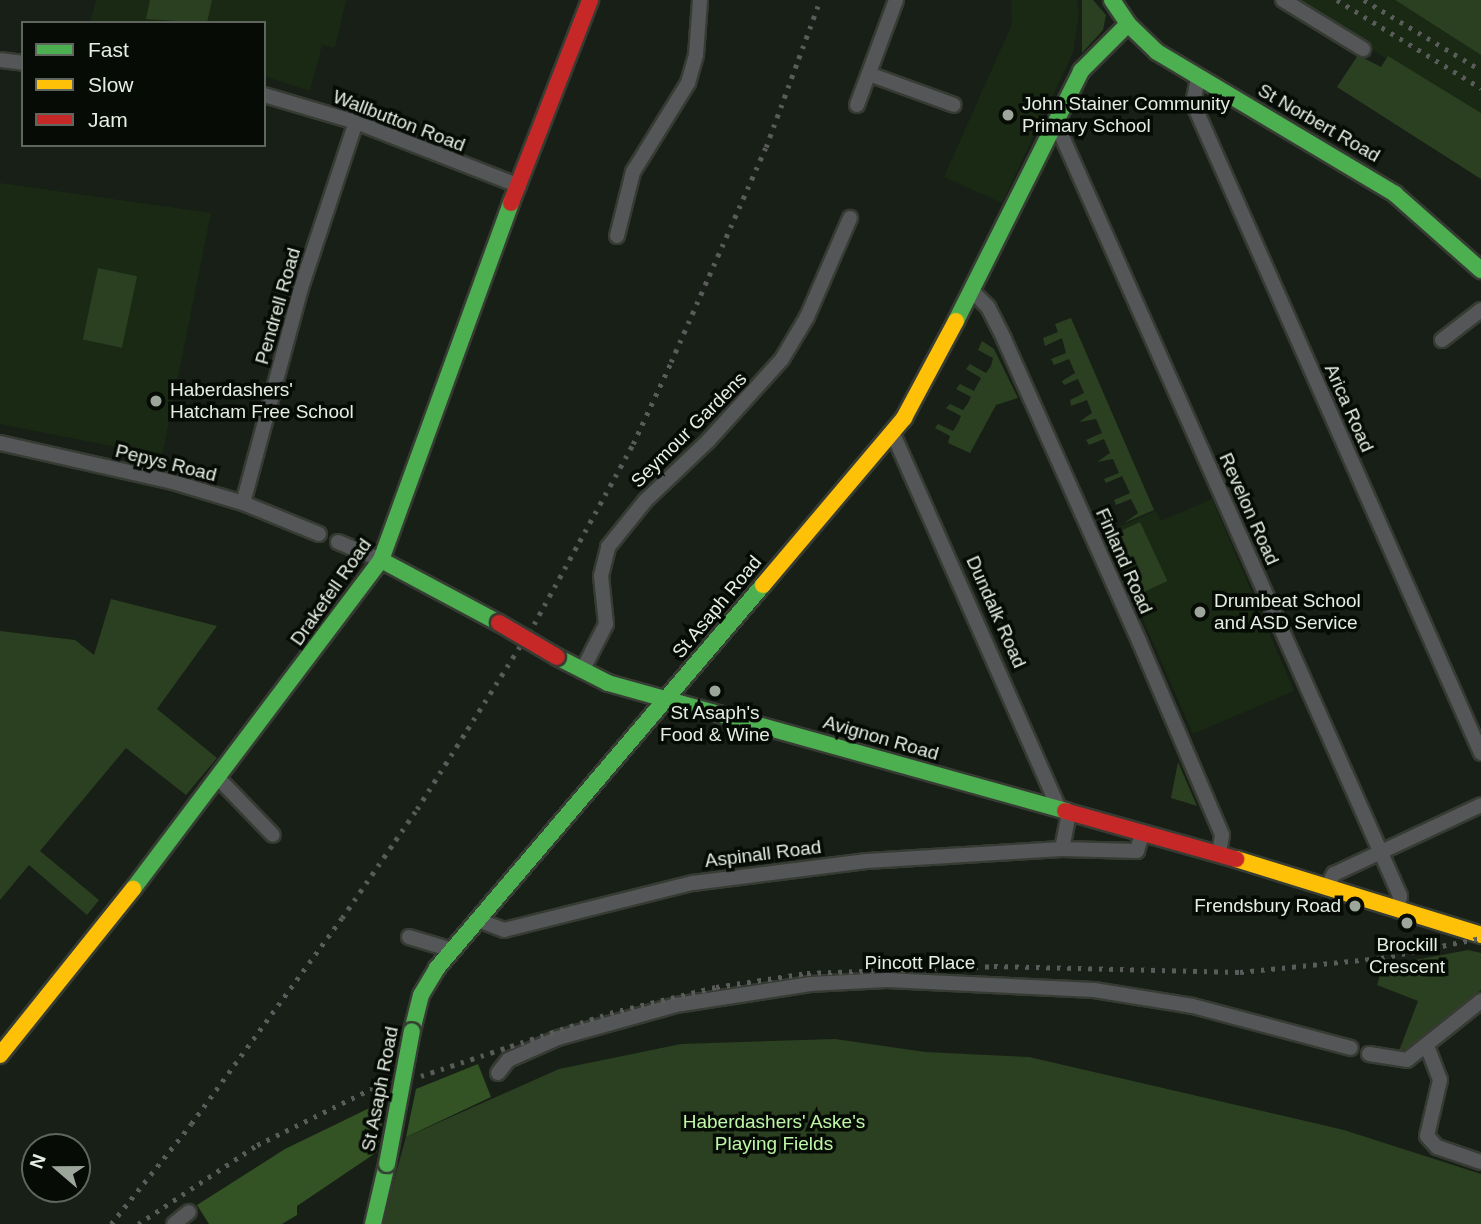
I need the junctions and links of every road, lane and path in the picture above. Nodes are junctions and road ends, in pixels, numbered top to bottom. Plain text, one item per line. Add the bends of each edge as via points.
1 (590, 0) edge
2 (700, 0) edge
3 (896, 0) edge
4 (1112, 0) edge
5 (1283, 0) edge
6 (1128, 24) junction
7 (1363, 49) dead end
8 (0, 60) edge
9 (21, 63) edge
10 (869, 74) junction
11 (1198, 78) junction
12 (266, 96) edge
13 (857, 105) dead end
14 (954, 105) dead end
15 (356, 122) junction
16 (1052, 128) junction
17 (519, 187) junction
18 (850, 218) dead end
19 (617, 236) dead end
20 (1481, 270) edge
21 (972, 291) junction
22 (1481, 310) edge
23 (1442, 340) dead end
24 (893, 434) junction
25 (0, 443) edge
26 (243, 503) junction
27 (319, 534) dead end
28 (338, 542) dead end
29 (381, 560) junction
30 (582, 671) junction
31 (668, 699) junction
32 (1481, 753) edge
33 (220, 780) junction
34 (1481, 805) edge
35 (1064, 810) junction
36 (1142, 834) junction
37 (273, 835) dead end
38 (1062, 849) junction
39 (1380, 851) junction
40 (1219, 854) junction
41 (1327, 887) junction
42 (1398, 910) junction
43 (478, 920) junction
44 (1481, 935) edge
45 (409, 937) dead end
46 (452, 950) junction
47 (1481, 1001) edge
48 (1427, 1046) junction
49 (1351, 1048) dead end
50 (1369, 1054) dead end
51 (0, 1055) edge
52 (498, 1073) dead end
53 (1481, 1162) edge
54 (189, 1212) dead end
55 (174, 1224) edge
56 (373, 1224) edge

1 - 17 street, Drakefell Road
2 - 19 street via 696,55 688,83 634,172
3 - 10 street
4 - 6 street, St Norbert Road
5 - 7 street
6 - 11 street, St Norbert Road via 1157,52
6 - 16 street, St Asaph Road via 1087,62
8 - 9 street
10 - 13 street
10 - 14 street
11 - 20 street, St Norbert Road via 1395,194
11 - 32 street, Arica Road via 1193,103
12 - 15 street, Wallbutton Road
15 - 17 street, Wallbutton Road
15 - 26 street, Pendrell Road via 301,288
16 - 21 street, St Asaph Road
16 - 39 street, Revelon Road via 1060,132
17 - 29 street, Drakefell Road
18 - 30 street, Seymour Gardens via 807,317 776,367 645,501 608,547 601,576 606,624
21 - 24 street, St Asaph Road
21 - 40 street, Finland Road via 988,307 1004,340 1139,640 1222,835
22 - 23 street
24 - 31 street, St Asaph Road
24 - 35 street, Dundalk Road
25 - 26 street, Pepys Road
26 - 27 street, Pepys Road
28 - 29 street
29 - 30 street, Avignon Road, bridge
29 - 33 street, Drakefell Road
30 - 31 street, Avignon Road
31 - 35 street, Avignon Road
31 - 43 street, St Asaph Road
33 - 37 street
33 - 51 street, Drakefell Road
34 - 39 street
35 - 36 street, Avignon Road
35 - 38 street
36 - 38 street, Aspinall Road via 1137,851
36 - 40 street, Avignon Road
38 - 43 street, Aspinall Road via 775,870 692,883 504,930
39 - 41 street via 1334,874
39 - 42 street, Revelon Road via 1400,896
40 - 41 street, Avignon Road
41 - 42 street
42 - 44 street
43 - 46 street, St Asaph Road
45 - 46 street
46 - 56 street, St Asaph Road, bridge via 425,985
47 - 48 street
48 - 50 street via 1399,1061
48 - 53 street via 1440,1080 1427,1136 1437,1147
49 - 52 street, Pincott Place via 1194,1006 1094,990 887,979 810,984 676,1005 558,1038 508,1060
54 - 55 street

